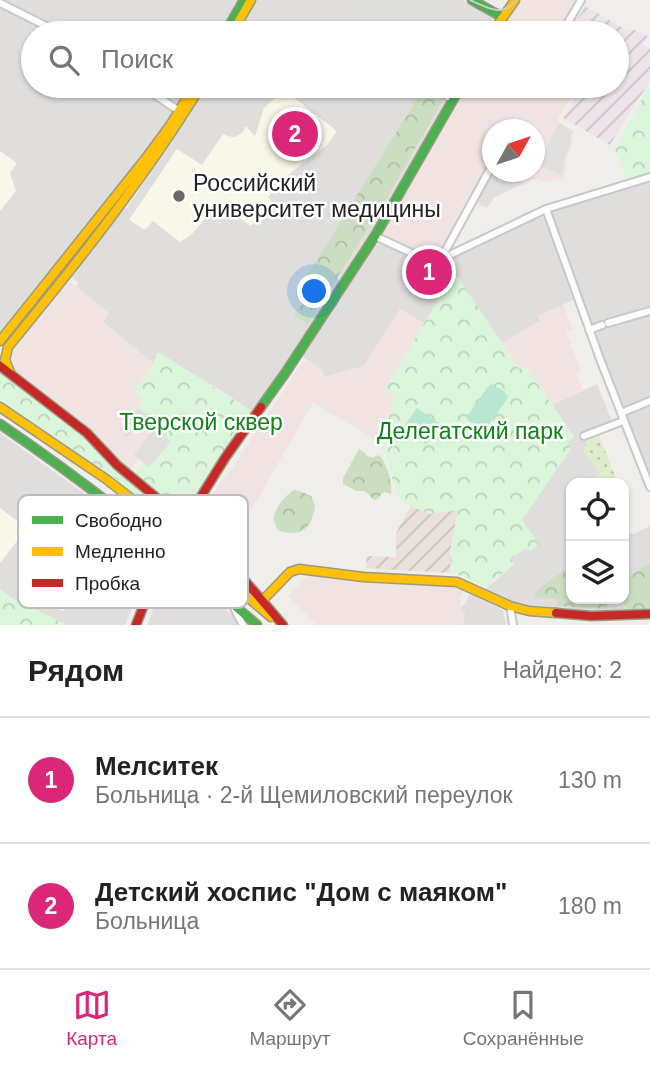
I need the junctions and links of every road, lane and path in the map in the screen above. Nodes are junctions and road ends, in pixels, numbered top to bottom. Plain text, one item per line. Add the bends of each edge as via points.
1 (244, 0) edge
2 (251, 0) edge
3 (472, 0) edge
4 (515, 0) edge
5 (581, 0) edge
6 (2, 4) edge
7 (502, 17) junction
8 (36, 21) edge
9 (232, 21) edge
10 (239, 21) edge
11 (500, 21) edge
12 (569, 21) edge
13 (160, 98) edge
14 (187, 98) edge
15 (194, 98) edge
16 (450, 98) edge
17 (453, 100) joint
18 (179, 111) junction
19 (650, 177) edge
20 (483, 182) edge
21 (114, 199) junction
22 (122, 205) junction
23 (547, 211) junction
24 (375, 236) junction
25 (442, 259) junction
26 (42, 287) junction
27 (51, 294) junction
28 (650, 311) edge
29 (589, 330) junction
30 (0, 341) edge
31 (8, 347) junction
32 (0, 353) edge
33 (0, 366) edge
34 (14, 376) junction
35 (650, 401) edge
36 (0, 407) edge
37 (621, 413) junction
38 (624, 421) junction
39 (0, 424) edge
40 (584, 436) dead end
41 (650, 487) edge
42 (99, 495) edge
43 (126, 495) edge
44 (154, 495) edge
45 (203, 495) edge
46 (248, 583) edge
47 (248, 597) edge
48 (263, 600) junction
49 (510, 606) junction
50 (142, 608) edge
51 (233, 608) edge
52 (237, 608) edge
53 (650, 614) edge
54 (135, 625) edge
55 (243, 625) edge
56 (257, 625) edge
57 (281, 625) edge
58 (513, 625) edge

1 - 9 main road
2 - 10 main road
3 - 7 main road
4 - 7 main road
5 - 12 street
6 - 8 street
7 - 11 main road
13 - 18 street
14 - 18 main road
15 - 22 main road
16 - 17 street
17 - 24 main road
18 - 21 main road
19 - 23 street
20 - 25 street
21 - 22 street via 122,198
21 - 26 main road
22 - 27 main road
23 - 25 street
23 - 29 street
24 - 25 street via 430,263
24 - 45 main road
26 - 27 street via 43,295
26 - 30 main road
27 - 31 main road
28 - 29 street
29 - 37 street
31 - 32 street
31 - 34 main road via 5,361
33 - 34 main road
34 - 44 main road via 87,433
35 - 37 street
36 - 43 main road
37 - 38 street
38 - 40 street
38 - 41 street
39 - 42 main road
46 - 48 main road
47 - 57 main road
48 - 49 main road via 290,572 299,569 451,582
48 - 57 main road
49 - 53 main road via 592,620
49 - 58 street
50 - 54 main road
51 - 55 street
52 - 56 main road

